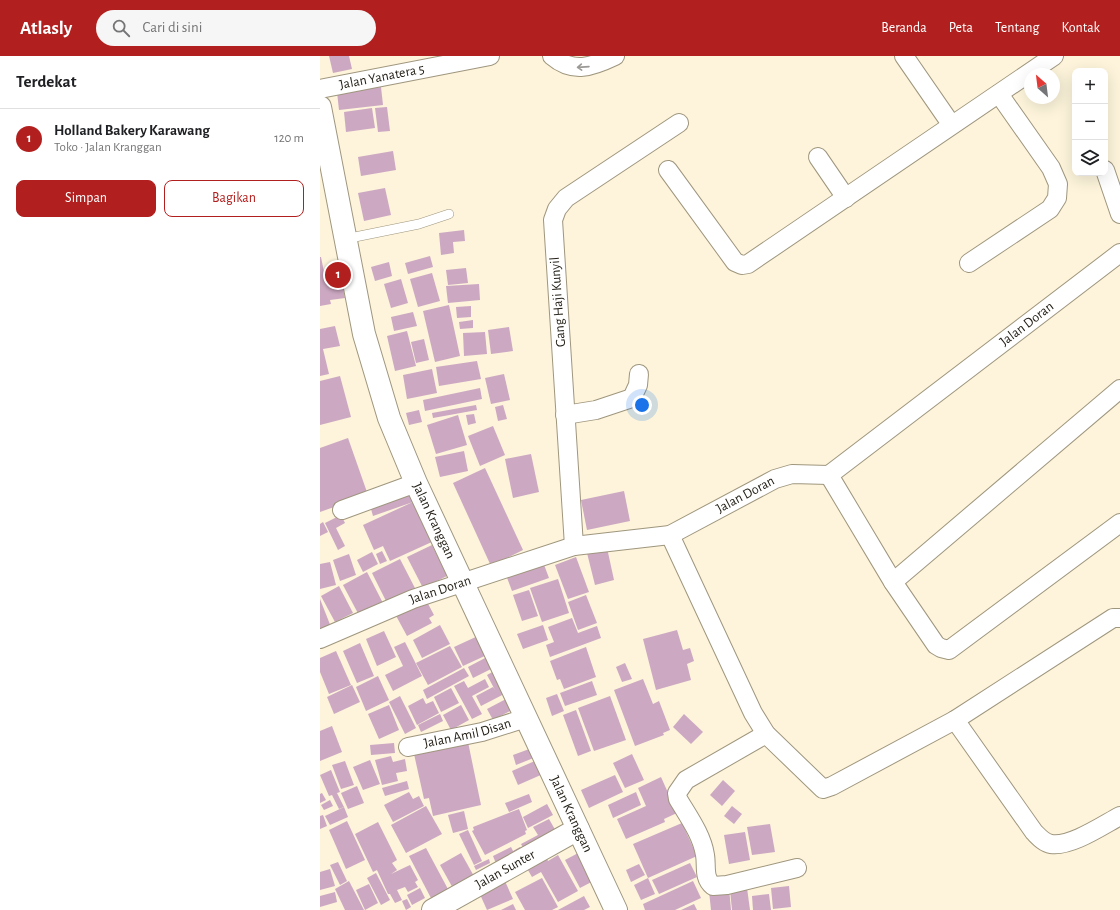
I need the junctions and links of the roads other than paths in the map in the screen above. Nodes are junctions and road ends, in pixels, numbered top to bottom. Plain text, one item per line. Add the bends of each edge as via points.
1 (490, 56) edge
2 (552, 56) edge
3 (615, 56) edge
4 (904, 56) edge
5 (1054, 56) edge
6 (320, 89) edge
7 (999, 94) junction
8 (320, 107) edge
9 (679, 123) dead end
10 (951, 124) junction
11 (324, 149) edge
12 (818, 157) dead end
13 (668, 170) dead end
14 (1107, 176) edge
15 (846, 198) junction
16 (449, 214) dead end
17 (1120, 214) edge
18 (345, 239) junction
19 (1120, 253) edge
20 (969, 263) dead end
21 (638, 374) dead end
22 (1120, 389) edge
23 (565, 415) junction
24 (830, 475) junction
25 (416, 483) junction
26 (342, 510) dead end
27 (1120, 523) edge
28 (670, 535) junction
29 (574, 546) junction
30 (893, 582) junction
31 (462, 583) junction
32 (1120, 618) edge
33 (320, 639) edge
34 (526, 718) junction
35 (955, 720) junction
36 (766, 734) junction
37 (408, 747) dead end
38 (1120, 816) edge
39 (578, 829) junction
40 (798, 868) dead end
41 (433, 910) edge
42 (616, 910) edge

1 - 6 street, Jalan Yanatera 5
3 -> 2 street via 588,67 578,68 568,66
4 - 10 street
5 - 7 street
7 - 10 street
7 - 20 street via 1051,168 1058,184 1057,198 1050,209
8 - 11 main road, Jalan Kranggan
9 - 23 street, Gang Haji Kunyil via 571,195 558,209 553,220
10 - 15 street
11 - 18 main road, Jalan Kranggan
12 - 15 street
13 - 15 street via 734,262 742,265 748,264
14 - 17 street
16 - 18 lane via 420,224
18 - 25 main road, Jalan Kranggan via 364,334 375,372 389,418
19 - 24 street, Jalan Doran
21 - 23 street via 638,385 632,398 596,410
22 - 30 street
23 - 29 street, Gang Haji Kunyil
24 - 28 street, Jalan Doran via 792,474 775,479
24 - 30 street
25 - 26 street
25 - 31 main road, Jalan Kranggan
27 - 30 street via 949,650 936,645
28 - 29 street, Jalan Doran
28 - 36 street via 753,712
29 - 31 street, Jalan Doran
31 - 33 street, Jalan Doran via 413,599
31 - 34 main road, Jalan Kranggan
32 - 35 street via 1113,618
34 - 37 street, Jalan Amil Disan via 482,732
34 - 39 main road, Jalan Kranggan
35 - 36 street via 824,789
35 - 38 street via 1042,840 1051,844 1074,841
36 - 40 street via 686,780 677,793 678,799 700,839 706,855 706,875 713,886
39 - 41 main road, Jalan Sunter
39 - 42 main road, Jalan Kranggan

